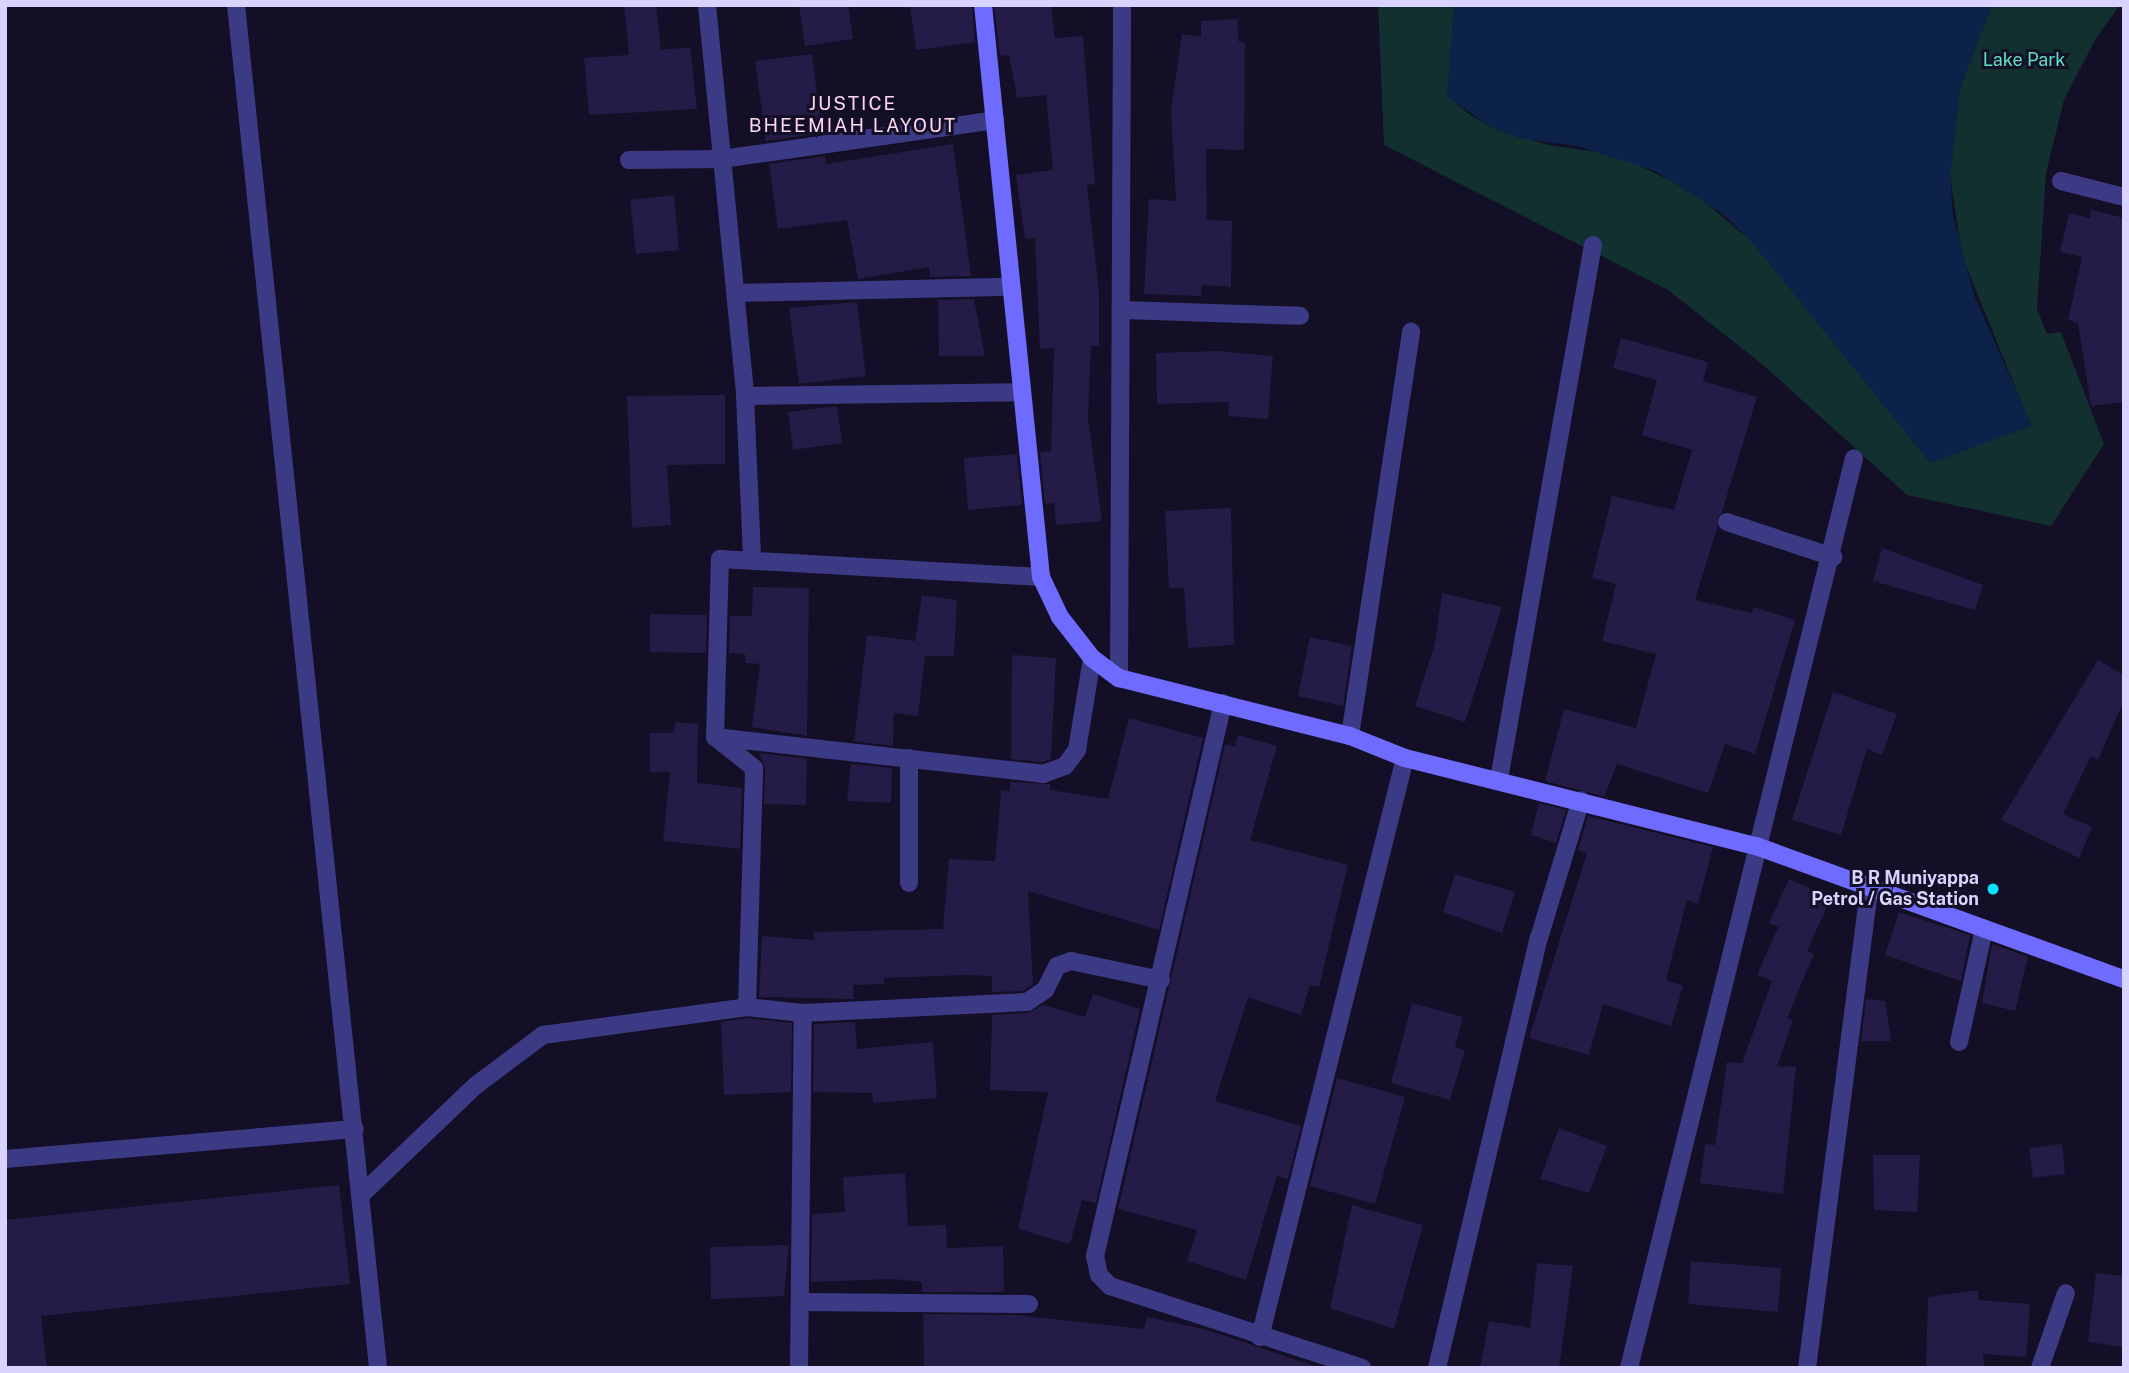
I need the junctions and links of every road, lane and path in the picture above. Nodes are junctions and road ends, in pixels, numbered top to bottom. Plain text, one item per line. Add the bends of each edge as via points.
1 (236, 5) edge
2 (707, 5) edge
3 (983, 5) edge
4 (1122, 5) edge
5 (995, 120) junction
6 (722, 159) junction
7 (629, 160) dead end
8 (2061, 181) dead end
9 (2124, 197) edge
10 (1593, 245) dead end
11 (1009, 287) junction
12 (736, 293) junction
13 (1123, 310) junction
14 (1300, 316) dead end
15 (1411, 332) dead end
16 (1018, 391) junction
17 (745, 396) junction
18 (1854, 458) dead end
19 (1727, 522) dead end
20 (752, 557) junction
21 (1833, 558) junction
22 (1041, 577) junction
23 (1092, 658) junction
24 (1119, 678) junction
25 (1223, 703) junction
26 (1350, 736) junction
27 (715, 737) junction
28 (908, 758) junction
29 (1405, 758) junction
30 (1499, 779) junction
31 (1581, 800) junction
32 (1756, 846) junction
33 (909, 883) dead end
34 (1869, 888) junction
35 (1984, 929) junction
36 (2124, 979) edge
37 (1161, 980) junction
38 (747, 1007) junction
39 (803, 1013) junction
40 (1959, 1042) dead end
41 (355, 1129) junction
42 (5, 1159) edge
43 (362, 1194) junction
44 (2066, 1293) dead end
45 (801, 1303) junction
46 (1029, 1304) dead end
47 (1260, 1336) junction
48 (378, 1368) edge
49 (799, 1368) edge
50 (1362, 1368) edge
51 (1437, 1368) edge
52 (1629, 1368) edge
53 (1807, 1368) edge
54 (2040, 1368) edge

1 - 41 street
2 - 6 street
3 - 5 street
4 - 13 street
5 - 6 street
5 - 11 street
6 - 7 street
6 - 12 street
8 - 9 street
10 - 30 street
11 - 12 street
11 - 16 street
12 - 17 street
13 - 14 street
13 - 24 street
15 - 26 street
16 - 17 street
16 - 22 street
17 - 20 street
18 - 21 street
19 - 21 street
20 - 22 street
20 - 27 street via 720,559
21 - 32 street
22 - 23 street via 1060,617
23 - 24 street
23 - 28 street via 1077,750 1065,766 1043,774
24 - 25 street
25 - 26 street
25 - 37 street
26 - 29 street
27 - 28 street
27 - 38 street via 754,768
28 - 33 street
29 - 30 street
29 - 47 street
30 - 31 street
31 - 32 street
31 - 51 street via 1539,938
32 - 34 street
32 - 52 street
34 - 35 street
34 - 53 street
35 - 36 street
35 - 40 street
37 - 39 street via 1071,961 1057,966 1045,990 1027,1002
37 - 47 street via 1103,1212 1095,1256 1098,1275 1110,1286
38 - 39 street
38 - 43 street via 542,1035 475,1086
39 - 45 street
41 - 42 street
41 - 43 street
43 - 48 street
44 - 54 street
45 - 46 street
45 - 49 street
47 - 50 street

